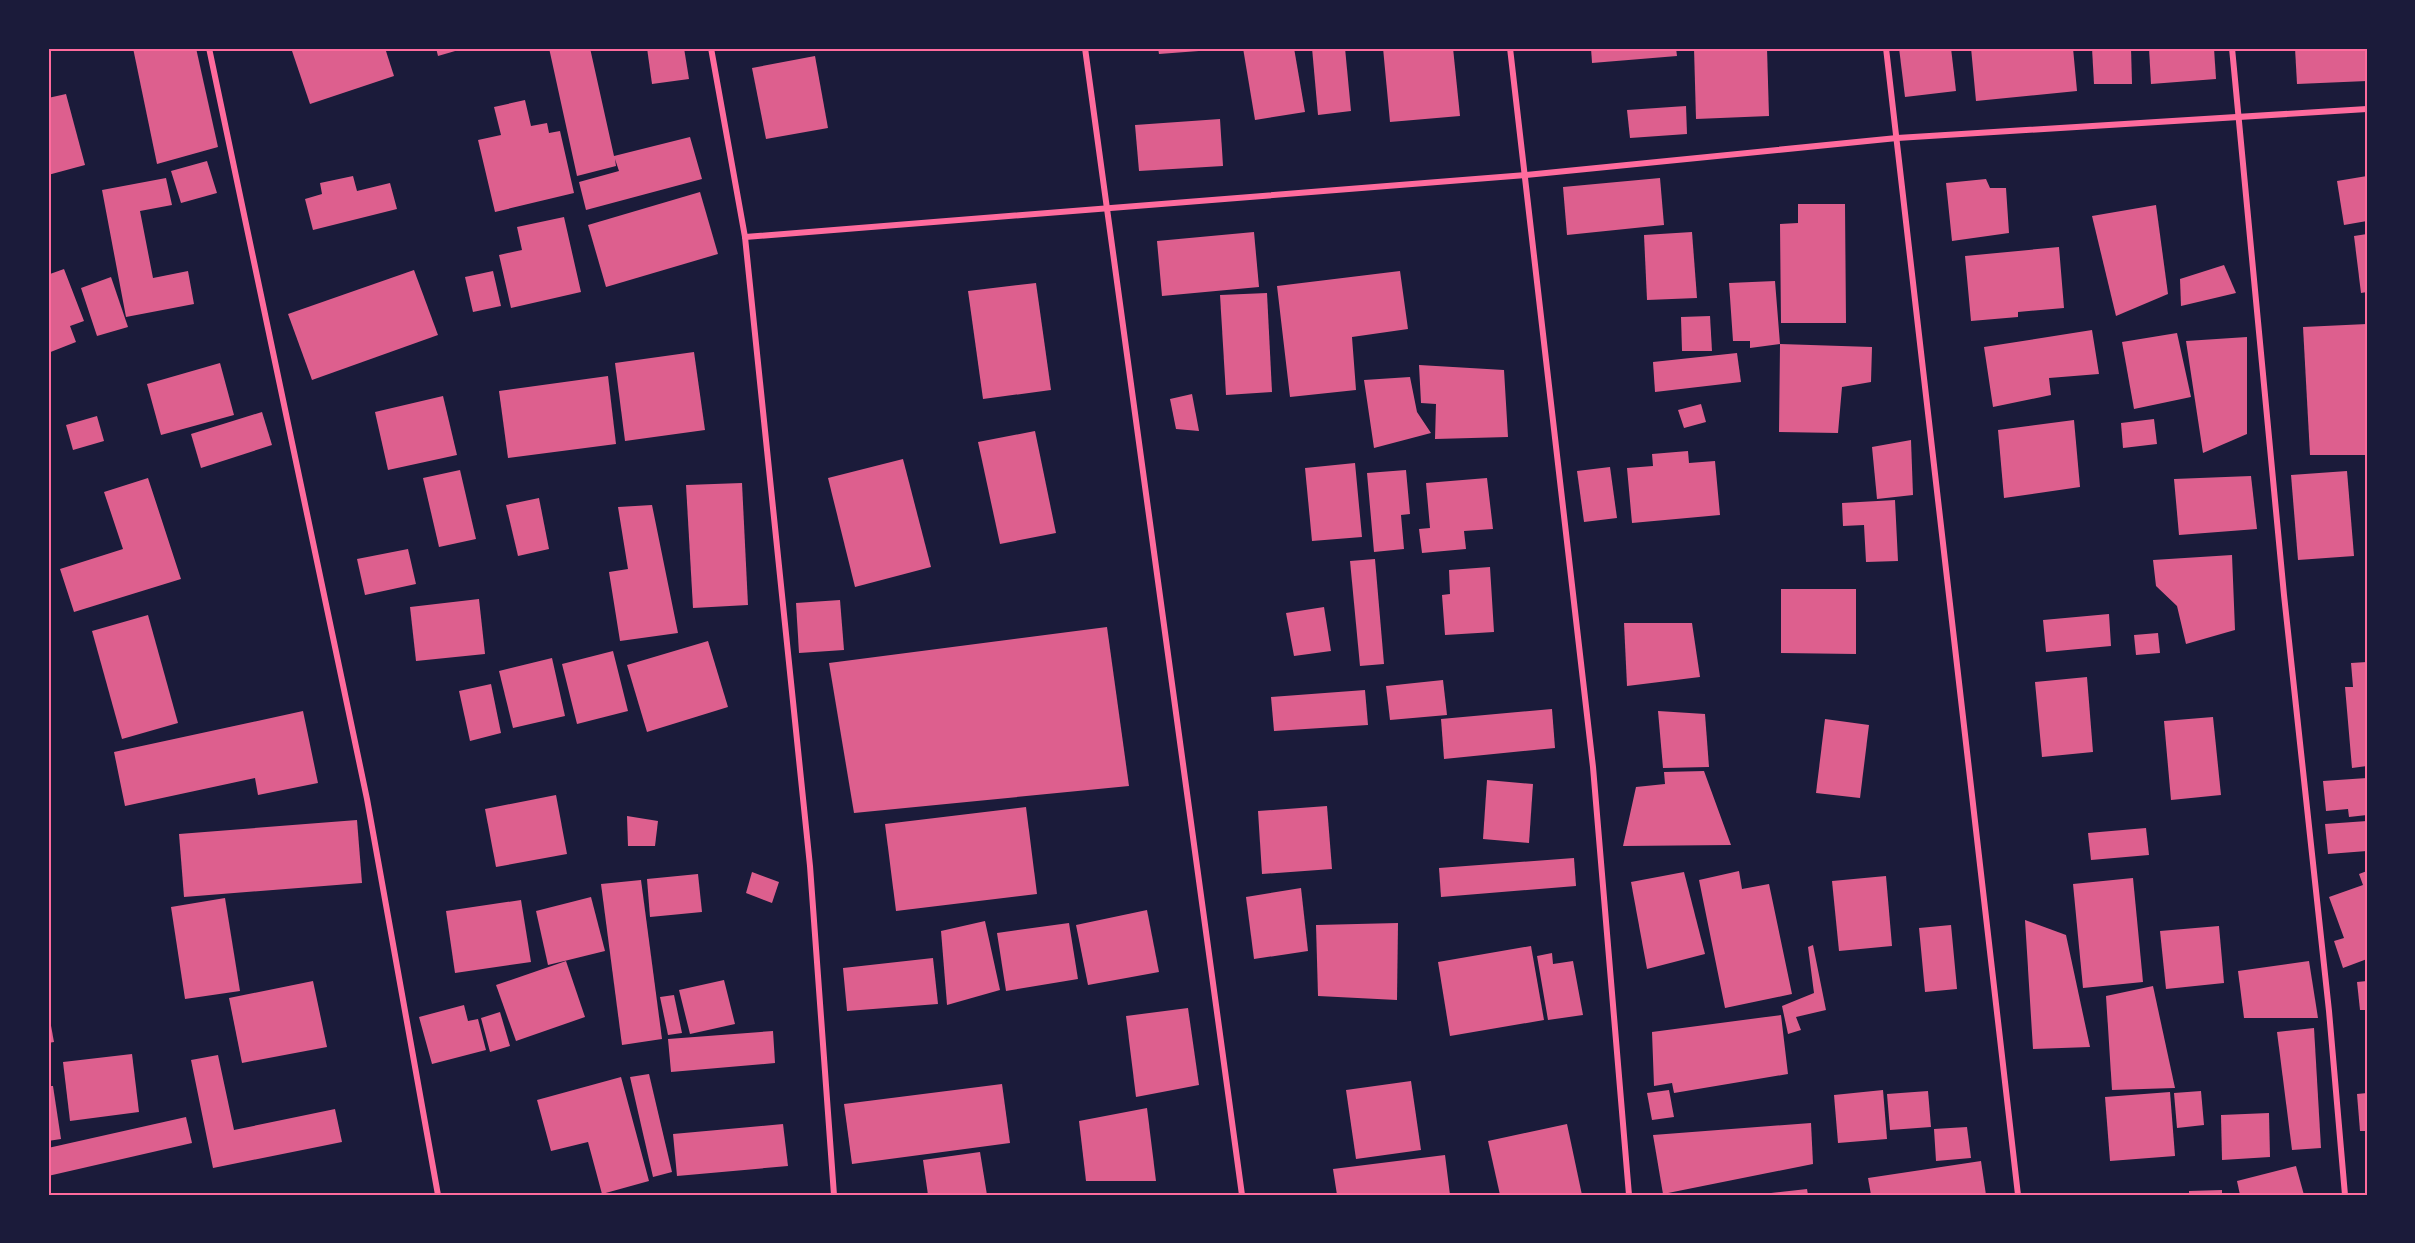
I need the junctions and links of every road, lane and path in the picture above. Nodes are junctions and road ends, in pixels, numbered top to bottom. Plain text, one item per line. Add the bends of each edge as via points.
1 (209, 48) edge
2 (711, 48) edge
3 (1085, 48) edge
4 (1510, 48) edge
5 (1887, 48) edge
6 (2232, 48) edge
7 (2367, 109) edge
8 (2239, 117) junction
9 (1897, 138) junction
10 (1526, 175) junction
11 (1105, 207) junction
12 (745, 237) junction
13 (438, 1195) edge
14 (834, 1195) edge
15 (1242, 1195) edge
16 (1629, 1195) edge
17 (2018, 1195) edge
18 (2345, 1195) edge

1 - 13 street via 367,799
2 - 12 street
3 - 11 street
4 - 10 street
5 - 9 street
6 - 8 street
7 - 8 street
8 - 9 street
8 - 18 street
9 - 10 street
9 - 17 street
10 - 11 street
10 - 16 street via 1593,767
11 - 12 street
11 - 15 street
12 - 14 street via 810,866

